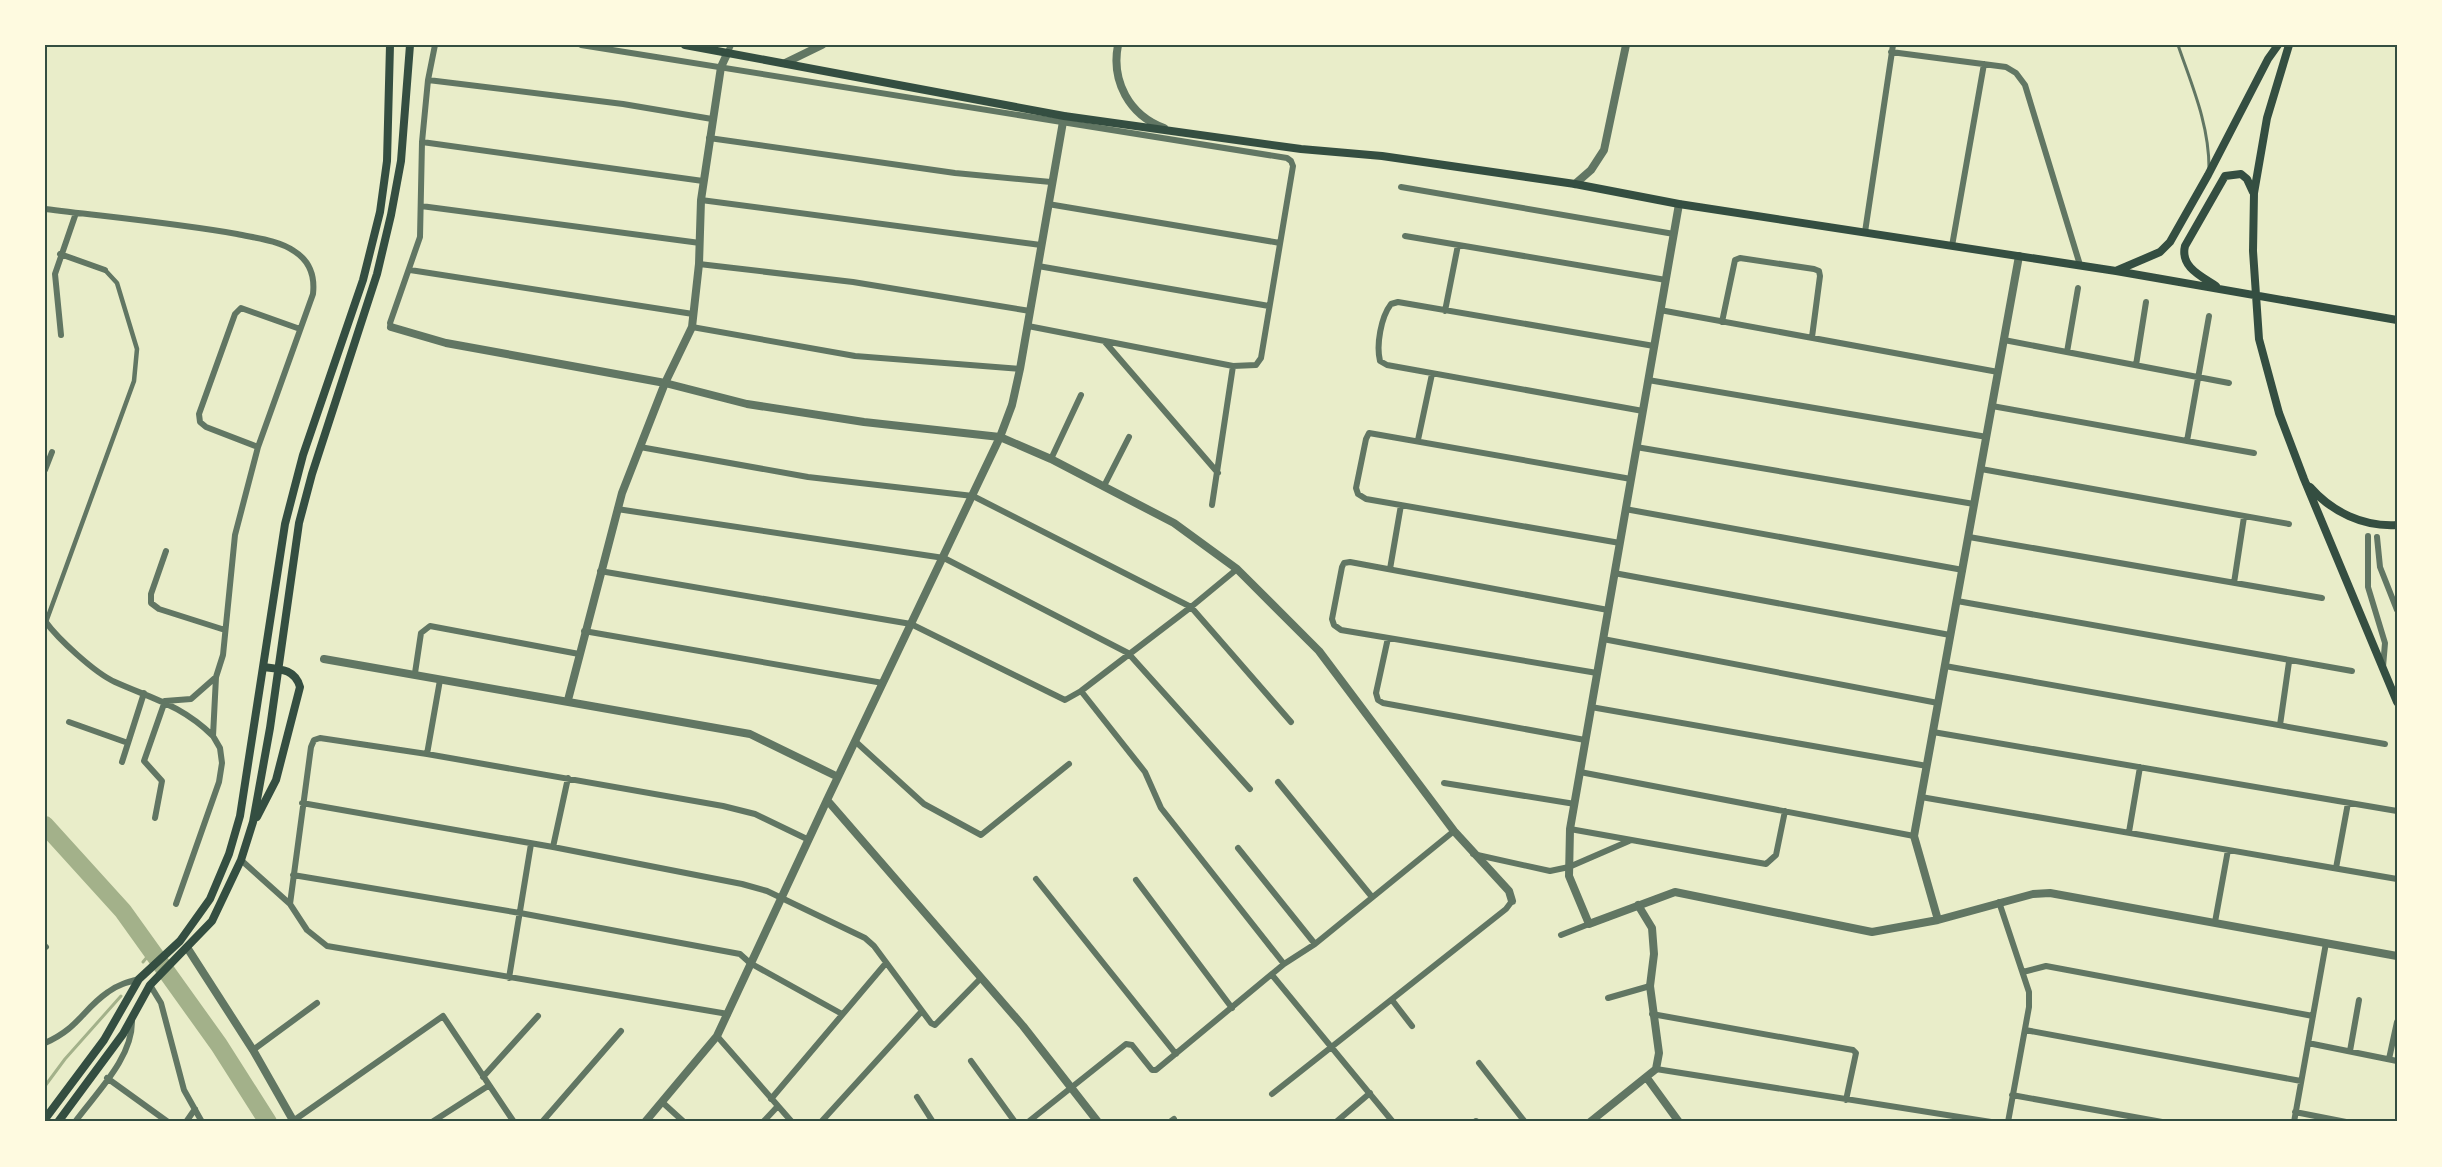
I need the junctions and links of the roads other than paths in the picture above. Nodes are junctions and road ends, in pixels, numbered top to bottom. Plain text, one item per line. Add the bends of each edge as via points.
1 (390, 45) edge
2 (410, 45) edge
3 (435, 45) edge
4 (581, 45) edge
5 (685, 45) edge
6 (822, 45) edge
7 (1118, 45) edge
8 (1626, 45) edge
9 (2178, 45) edge
10 (2278, 45) edge
11 (2289, 45) edge
12 (1892, 48) edge
13 (729, 49) edge
14 (785, 63) junction
15 (1984, 64) junction
16 (721, 67) junction
17 (428, 80) junction
18 (712, 119) junction
19 (1064, 119) junction
20 (1171, 131) junction
21 (709, 138) junction
22 (422, 142) junction
23 (1276, 145) junction
24 (1275, 156) junction
25 (387, 161) junction
26 (401, 161) junction
27 (2208, 175) junction
28 (703, 181) junction
29 (1052, 182) junction
30 (1575, 184) junction
31 (1401, 187) dead end
32 (2254, 199) junction
33 (701, 200) junction
34 (1048, 204) junction
35 (1679, 204) junction
36 (421, 206) junction
37 (45, 209) edge
38 (76, 213) junction
39 (1865, 232) junction
40 (1674, 234) junction
41 (1404, 236) dead end
42 (700, 243) junction
43 (1280, 243) junction
44 (1041, 245) junction
45 (1458, 245) junction
46 (1952, 246) junction
47 (60, 254) junction
48 (2019, 256) junction
49 (699, 264) junction
50 (2080, 265) junction
51 (1038, 266) junction
52 (105, 270) joint
53 (410, 270) junction
54 (2116, 270) junction
55 (1666, 280) junction
56 (2078, 288) dead end
57 (2219, 288) junction
58 (2146, 302) dead end
59 (1269, 306) junction
60 (1660, 310) junction
61 (1030, 311) junction
62 (1445, 311) junction
63 (693, 314) junction
64 (2209, 316) dead end
65 (2397, 320) edge
66 (1722, 322) junction
67 (1028, 326) junction
68 (391, 327) joint
69 (692, 327) junction
70 (300, 329) junction
71 (60, 335) dead end
72 (1812, 337) junction
73 (2004, 340) junction
74 (1105, 342) junction
75 (1654, 346) junction
76 (2067, 352) junction
77 (2136, 365) junction
78 (1233, 366) junction
79 (1020, 369) junction
80 (1998, 372) junction
81 (1432, 374) junction
82 (2198, 377) junction
83 (1648, 380) junction
84 (665, 383) junction
85 (2229, 383) dead end
86 (1081, 395) dead end
87 (1992, 406) junction
88 (1643, 411) junction
89 (1000, 437) junction
90 (1129, 437) dead end
91 (1987, 437) junction
92 (1418, 440) junction
93 (2187, 441) junction
94 (258, 447) junction
95 (640, 447) junction
96 (1636, 447) junction
97 (52, 452) dead end
98 (2254, 453) dead end
99 (1051, 459) junction
100 (1981, 469) junction
101 (45, 470) edge
102 (1218, 473) junction
103 (1631, 479) junction
104 (2304, 479) junction
105 (1104, 486) junction
106 (973, 496) junction
107 (1401, 504) junction
108 (1974, 504) junction
109 (1212, 505) dead end
110 (617, 509) junction
111 (1626, 509) junction
112 (2244, 517) junction
113 (2289, 524) dead end
114 (2397, 525) edge
115 (2368, 536) dead end
116 (1969, 537) junction
117 (2377, 537) dead end
118 (1620, 543) junction
119 (166, 551) dead end
120 (944, 558) junction
121 (1237, 569) junction
122 (1390, 569) junction
123 (1963, 570) junction
124 (600, 571) junction
125 (1614, 573) junction
126 (2234, 583) junction
127 (2322, 598) dead end
128 (1957, 601) junction
129 (1191, 607) junction
130 (1608, 610) junction
131 (2397, 610) edge
132 (46, 622) edge
133 (911, 624) junction
134 (225, 630) junction
135 (584, 631) junction
136 (1950, 635) junction
137 (1388, 638) junction
138 (1603, 639) junction
139 (1128, 653) junction
140 (579, 654) junction
141 (324, 659) dead end
142 (2289, 662) junction
143 (1945, 666) junction
144 (263, 667) junction
145 (2383, 668) junction
146 (279, 669) junction
147 (2352, 671) dead end
148 (415, 673) junction
149 (1597, 674) junction
150 (216, 676) junction
151 (440, 680) junction
152 (883, 683) junction
153 (1082, 691) junction
154 (144, 693) junction
155 (165, 700) junction
156 (568, 700) junction
157 (2397, 702) edge
158 (1938, 703) junction
159 (1591, 707) junction
160 (69, 722) dead end
161 (1291, 722) dead end
162 (2280, 725) junction
163 (1933, 732) junction
164 (213, 736) junction
165 (1585, 740) junction
166 (856, 742) junction
167 (128, 743) junction
168 (2385, 744) dead end
169 (427, 753) junction
170 (122, 762) dead end
171 (1069, 764) dead end
172 (1927, 766) junction
173 (2140, 767) junction
174 (1580, 772) junction
175 (838, 777) junction
176 (568, 778) junction
177 (1278, 782) dead end
178 (1444, 783) dead end
179 (1250, 789) dead end
180 (1921, 797) junction
181 (826, 800) junction
182 (302, 803) junction
183 (2348, 803) junction
184 (1575, 804) junction
185 (1785, 811) junction
186 (2397, 811) edge
187 (155, 818) dead end
188 (253, 822) junction
189 (1570, 830) junction
190 (1454, 831) junction
191 (2128, 832) junction
192 (1914, 836) junction
193 (809, 840) junction
194 (1629, 841) junction
195 (531, 844) junction
196 (553, 847) junction
197 (1238, 848) dead end
198 (2228, 849) junction
199 (1473, 853) junction
200 (241, 860) junction
201 (1569, 867) junction
202 (2337, 868) junction
203 (293, 875) junction
204 (1036, 879) dead end
205 (2397, 879) edge
206 (1136, 880) dead end
207 (1372, 897) junction
208 (782, 900) junction
209 (1512, 900) joint
210 (2000, 902) junction
211 (176, 904) dead end
212 (290, 904) junction
213 (1638, 905) junction
214 (520, 913) junction
215 (1938, 920) junction
216 (2216, 922) junction
217 (1589, 924) junction
218 (1562, 935) dead end
219 (2326, 943) junction
220 (1315, 944) junction
221 (188, 949) junction
222 (2397, 956) edge
223 (750, 963) junction
224 (886, 963) junction
225 (1284, 964) junction
226 (2024, 972) junction
227 (1272, 975) junction
228 (509, 978) junction
229 (981, 978) junction
230 (135, 980) junction
231 (150, 985) junction
232 (1650, 986) junction
233 (1608, 998) dead end
234 (1392, 1000) junction
235 (2359, 1000) dead end
236 (317, 1003) dead end
237 (1232, 1008) junction
238 (922, 1011) junction
239 (728, 1014) junction
240 (842, 1014) junction
241 (1652, 1014) junction
242 (538, 1016) dead end
243 (2313, 1016) junction
244 (131, 1018) junction
245 (2397, 1022) edge
246 (1412, 1026) dead end
247 (621, 1030) dead end
248 (2025, 1030) junction
249 (717, 1036) junction
250 (45, 1043) edge
251 (2308, 1043) junction
252 (1332, 1047) junction
253 (253, 1050) junction
254 (2350, 1051) junction
255 (1176, 1054) junction
256 (2393, 1060) edge
257 (971, 1061) dead end
258 (1479, 1063) dead end
259 (1656, 1069) junction
260 (483, 1077) junction
261 (107, 1078) junction
262 (1647, 1078) junction
263 (2301, 1081) junction
264 (488, 1086) junction
265 (1070, 1087) junction
266 (1370, 1093) junction
267 (1272, 1094) dead end
268 (2012, 1095) junction
269 (917, 1097) dead end
270 (771, 1099) junction
271 (1846, 1100) junction
272 (662, 1102) junction
273 (778, 1106) junction
274 (195, 1109) junction
275 (2295, 1112) junction
276 (45, 1119) edge
277 (294, 1121) edge
278 (58, 1122) edge
279 (75, 1122) edge
280 (168, 1122) edge
281 (186, 1122) edge
282 (202, 1122) edge
283 (432, 1122) edge
284 (514, 1122) edge
285 (542, 1122) edge
286 (645, 1122) edge
287 (684, 1122) edge
288 (763, 1122) edge
289 (792, 1122) edge
290 (821, 1122) edge
291 (933, 1122) edge
292 (1015, 1122) edge
293 (1028, 1122) edge
294 (1098, 1122) edge
295 (1336, 1122) edge
296 (1393, 1122) edge
297 (1525, 1122) edge
298 (1590, 1122) edge
299 (1679, 1122) edge
300 (1991, 1122) edge
301 (2008, 1122) edge
302 (2162, 1122) edge
303 (2294, 1122) edge
304 (2346, 1122) edge

1 - 25 main road
2 - 26 main road
3 - 17 street
4 - 16 street
5 - 13 main road
6 - 14 street
7 - 20 street via 1117,74 1126,97 1145,118
8 - 30 street via 1604,150 1591,170
9 - 27 lane via 2207,131
10 - 27 main road
11 - 32 main road via 2267,118
12 - 15 street
12 - 39 street
13 - 14 main road
13 - 16 street
14 - 19 main road
15 - 46 street
15 - 50 street via 2006,67 2025,85
16 - 18 street
16 - 19 street
17 - 18 street
17 - 22 street
18 - 21 street
19 - 20 main road
19 - 24 street
19 - 29 street
20 - 23 main road
21 - 28 street
21 - 29 street
22 - 28 street
22 - 36 street
23 - 24 street
23 - 30 main road
24 - 43 street via 1291,161 1293,166
25 - 26 main road
25 - 144 main road via 380,212 363,280 303,455 285,524
26 - 146 main road via 377,274 299,523
27 - 54 main road via 2165,247
28 - 33 street
29 - 34 street
30 - 35 main road
31 - 40 street
32 - 57 main road via 2244,175 2235,172 2225,176 2185,246 2189,268
32 - 104 main road via 2259,339 2279,413
33 - 42 street
33 - 44 street
34 - 43 street
34 - 44 street
35 - 39 main road
35 - 40 street
36 - 42 street
36 - 53 street via 420,237
37 - 38 street
38 - 47 street
38 - 70 street via 271,241 293,250 304,260 315,281
39 - 46 main road
40 - 55 street
41 - 45 street
42 - 49 street
43 - 59 street
44 - 51 street
45 - 55 street
45 - 62 street
46 - 48 main road
47 - 52 street
47 - 71 street via 55,274
48 - 50 main road
48 - 73 street
49 - 61 street via 853,282
49 - 63 street
50 - 54 main road
51 - 59 street
51 - 61 street
52 - 132 street via 117,284 137,349 134,381
53 - 63 street
53 - 68 street
54 - 57 main road
55 - 60 street
56 - 76 street
57 - 65 main road
58 - 77 street
59 - 78 street via 1261,358 1256,365
60 - 66 street
60 - 75 street
61 - 67 street
62 - 75 street
62 - 81 street via 1391,304 1377,352 1380,361 1387,365
63 - 69 street
64 - 82 street
66 - 72 street
66 - 72 street via 1736,260 1814,269 1820,276
67 - 74 street
67 - 79 street
68 - 84 street via 446,343
69 - 79 street via 855,356
69 - 84 street
70 - 94 street
70 - 94 street via 241,308 231,325 199,414 206,427
72 - 80 street
73 - 76 street
73 - 80 street
74 - 78 street
74 - 102 street
75 - 83 street
76 - 77 street
77 - 82 street
78 - 102 street
79 - 89 street
80 - 87 street
81 - 88 street
81 - 92 street
82 - 85 street
82 - 93 street
83 - 88 street
83 - 91 street
84 - 89 street via 747,404
84 - 95 street
86 - 99 street
87 - 91 street
87 - 93 street
88 - 96 street
89 - 99 street
89 - 106 street
90 - 105 street
91 - 100 street
92 - 103 street
92 - 107 street via 1370,433 1366,439 1358,494 1366,499
93 - 98 street
94 - 134 street via 235,535
95 - 106 street via 808,477
95 - 110 street
96 - 103 street
96 - 108 street
97 - 101 street
99 - 105 street
100 - 108 street
100 - 112 street
102 - 109 street
103 - 111 street
104 - 114 main road via 2326,503 2345,514 2366,522
104 - 145 main road
105 - 121 street via 1174,523
106 - 120 street
106 - 129 street
107 - 118 street
107 - 122 street
108 - 116 street
110 - 120 street
110 - 124 street
111 - 118 street
111 - 123 street
112 - 113 street
112 - 126 street
115 - 145 street via 2368,586 2385,643
116 - 123 street
116 - 126 street
117 - 131 street via 2380,567
118 - 125 street
119 - 134 street via 151,603
120 - 133 street
120 - 139 street
121 - 129 street
121 - 190 street via 1319,651
122 - 130 street
122 - 137 street via 1344,563 1332,619 1341,630
123 - 128 street
124 - 133 street
124 - 135 street
125 - 130 street
125 - 136 street
126 - 127 street
128 - 136 street
128 - 142 street
129 - 139 street
129 - 161 street
130 - 138 street
132 - 154 street via 113,681
133 - 152 street
133 - 153 street via 1065,700
134 - 150 street
135 - 140 street
135 - 152 street
136 - 143 street
137 - 149 street
137 - 165 street via 1376,693 1383,703
138 - 149 street
138 - 158 street
139 - 153 street
139 - 179 street
140 - 148 street via 430,626 422,633
140 - 156 street
141 - 148 street
142 - 147 street
142 - 162 street
143 - 158 street
143 - 162 street
144 - 146 main road
144 - 230 main road via 240,816 229,854 210,899 180,941
145 - 157 main road
146 - 188 main road
146 - 188 main road via 291,671 300,687 276,780
148 - 151 street
149 - 159 street
150 - 155 street via 191,699
150 - 164 street
151 - 156 street
151 - 169 street
152 - 166 street
153 - 225 street via 1144,772 1161,808
154 - 155 street
154 - 167 street
155 - 164 street
155 - 187 street via 144,761 162,781
156 - 175 street via 750,734
158 - 163 street
159 - 165 street
159 - 172 street
160 - 167 street
162 - 168 street
163 - 172 street
163 - 173 street
164 - 211 street via 221,755 219,782
165 - 174 street
166 - 171 street via 924,804 981,835
166 - 175 street
167 - 170 street
169 - 176 street
169 - 182 street via 314,740
172 - 180 street
173 - 183 street
173 - 191 street
174 - 184 street
174 - 185 street
175 - 181 street
176 - 193 street via 755,814
176 - 196 street
177 - 207 street
178 - 184 street
180 - 191 street
180 - 192 street
181 - 193 street
181 - 229 street
182 - 195 street
182 - 203 street
183 - 186 street
183 - 202 street
184 - 189 street
185 - 192 street
185 - 194 street via 1776,855 1766,864
188 - 200 main road
189 - 194 street
189 - 201 street
190 - 199 street
190 - 207 street
191 - 198 street
192 - 215 street
193 - 208 street
194 - 201 street
195 - 196 street
195 - 214 street
196 - 208 street via 742,884
197 - 220 street
198 - 202 street
198 - 216 street
199 - 201 street via 1550,871
199 - 209 street via 1509,891
200 - 212 street
200 - 221 main road via 212,921
201 - 217 street
202 - 205 street
203 - 212 street
203 - 214 street
204 - 255 street
206 - 237 street
207 - 220 street
208 - 223 street
208 - 224 street via 865,938
209 - 234 street via 1506,909
210 - 215 street
210 - 216 street via 2050,893
210 - 226 street
212 - 228 street via 307,930 327,946
213 - 215 street via 1675,892 1872,932
213 - 217 street
213 - 232 street via 1653,928
214 - 223 street via 740,954
214 - 228 street
216 - 219 street
217 - 218 street
219 - 222 street
219 - 243 street
220 - 225 street
221 - 231 main road
221 - 253 street
223 - 239 street
223 - 240 street
224 - 238 street
224 - 240 street
225 - 227 street
226 - 243 street via 2046,966
226 - 248 street via 2030,1007
227 - 237 street
227 - 252 street
228 - 239 street
229 - 238 street via 935,1025
229 - 265 street
230 - 250 street via 106,993 64,1035
230 - 276 main road via 104,1040
231 - 244 main road
231 - 274 street via 161,1003 177,1070
232 - 233 street
232 - 241 street
234 - 246 street
234 - 252 street
235 - 254 street
236 - 253 street
237 - 255 street
238 - 290 street
239 - 249 street
240 - 270 street
241 - 259 street via 1659,1053
241 - 271 street via 1853,1050 1856,1053
242 - 260 street
243 - 251 street
244 - 261 street via 130,1042
244 - 278 main road
245 - 256 street
247 - 285 street
248 - 263 street
248 - 268 street
249 - 270 street
249 - 272 street
251 - 254 street
251 - 263 street
252 - 266 street
252 - 267 street
253 - 277 street
254 - 256 street
255 - 265 street via 1154,1071 1126,1044
257 - 292 street
258 - 297 street
259 - 262 street
259 - 271 street
260 - 264 street
260 - 277 street via 443,1016
261 - 279 street
261 - 280 street
262 - 298 street
262 - 299 street
263 - 275 street
264 - 283 street
264 - 284 street
265 - 293 street
265 - 294 street
266 - 295 street
266 - 296 street
268 - 301 street
268 - 302 street
269 - 291 street
270 - 273 street
271 - 300 street
272 - 286 street
272 - 287 street
273 - 288 street
273 - 289 street
274 - 281 street
274 - 282 street
275 - 303 street
275 - 304 street

